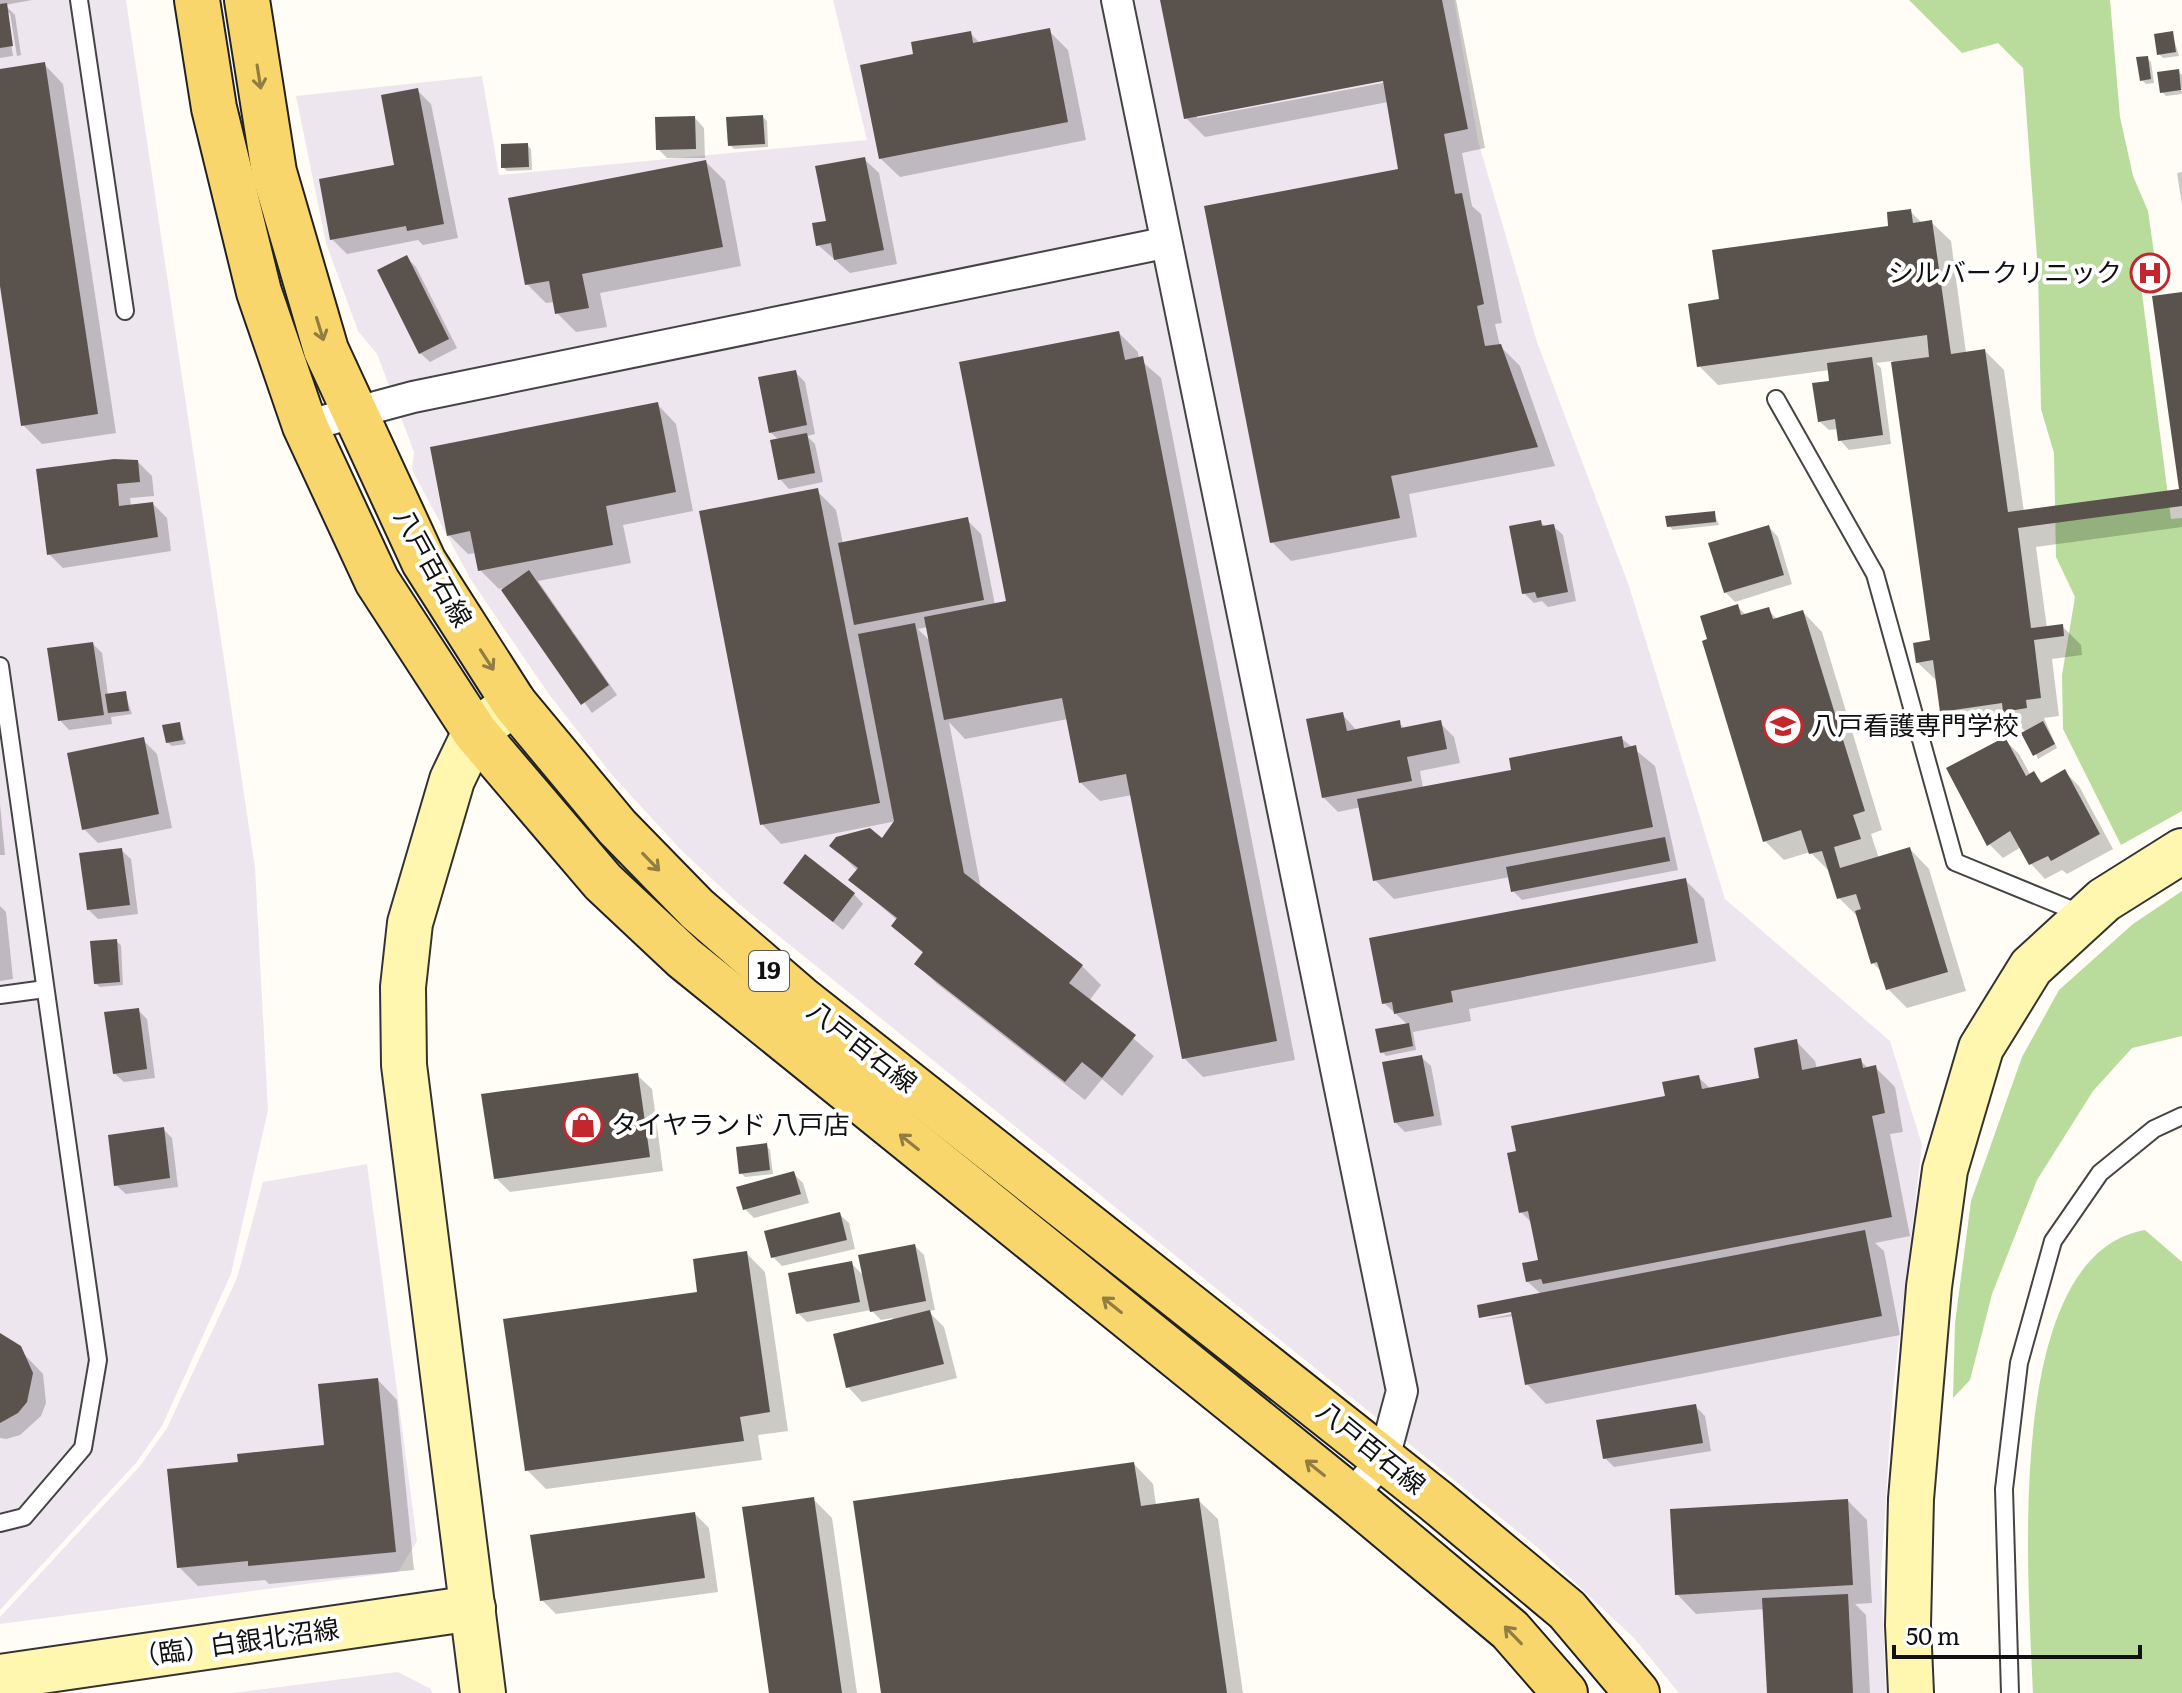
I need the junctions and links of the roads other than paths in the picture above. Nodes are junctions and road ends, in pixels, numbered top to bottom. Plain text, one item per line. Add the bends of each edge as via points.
1 (79, 0) edge
2 (197, 0) edge
3 (247, 0) edge
4 (1117, 0) edge
5 (1164, 243) junction
6 (125, 311) dead end
7 (1776, 399) dead end
8 (354, 411) junction
9 (305, 426) junction
10 (0, 666) edge
11 (514, 703) junction
12 (475, 732) junction
13 (2182, 851) edge
14 (2088, 916) junction
15 (45, 989) junction
16 (0, 995) edge
17 (2182, 1116) edge
18 (1384, 1458) junction
19 (1351, 1497) junction
20 (0, 1523) edge
21 (473, 1608) junction
22 (0, 1677) edge
23 (483, 1693) edge
24 (1565, 1693) edge
25 (1637, 1693) edge
26 (1911, 1693) edge
27 (2010, 1693) edge

1 - 6 lane
2 - 9 main road, 八戸百石線 / 19 via 214,108 259,292
3 -> 8 main road, 八戸百石線 / 19 via 274,172 326,350
4 - 5 street
5 - 8 street
5 - 18 street via 1402,1391
7 - 14 lane via 1875,574 1955,862
8 - 9 street
8 -> 11 main road, 八戸百石線 / 19 via 424,562
9 - 12 main road, 八戸百石線 / 19 via 377,581
10 - 15 lane
11 - 12 street
11 -> 18 main road, 八戸百石線 / 19 via 617,827 697,909 800,998
19 -> 12 main road, 八戸百石線 / 19 via 684,958 603,882
12 - 21 street via 452,780 410,923 403,987 404,1065
13 - 14 street via 2104,900
14 - 26 street via 2031,967 1981,1048 1945,1170 1911,1499
15 - 16 lane
15 - 20 lane via 98,1360 83,1448 24,1517
17 - 27 lane via 2154,1129 2100,1173 2053,1241 2019,1363 2004,1489
18 - 19 street
18 - 25 main road, 八戸百石線 / 19 via 1567,1610
24 -> 19 main road, 八戸百石線 / 19 via 1510,1630
21 - 22 street, （臨）白銀北沼線
21 - 23 street

